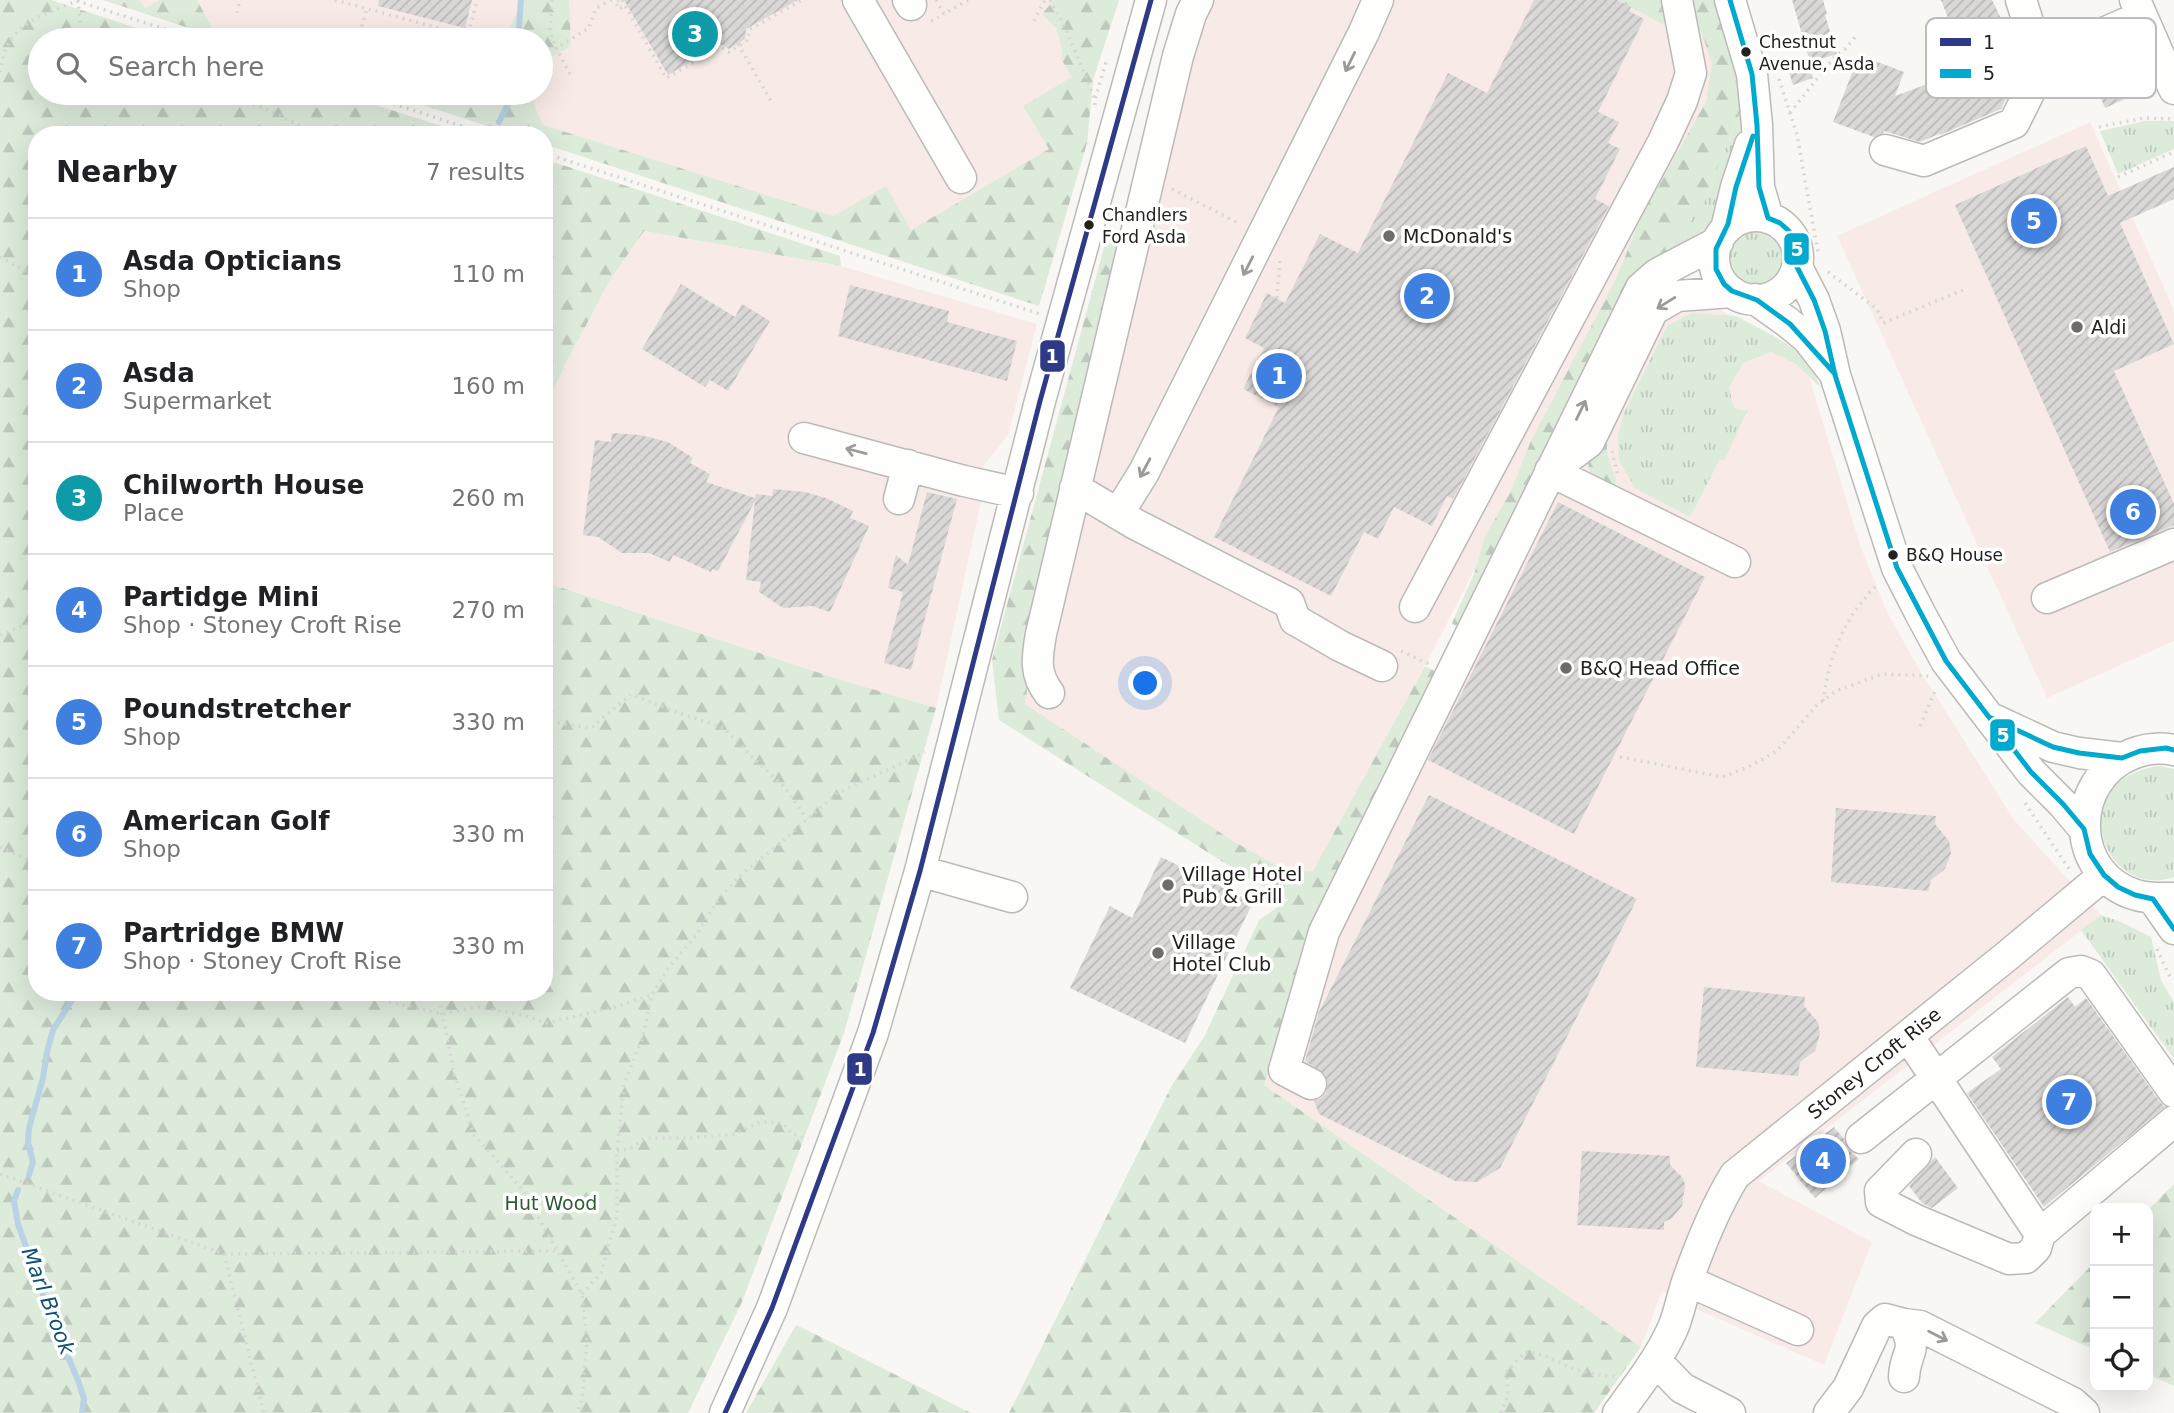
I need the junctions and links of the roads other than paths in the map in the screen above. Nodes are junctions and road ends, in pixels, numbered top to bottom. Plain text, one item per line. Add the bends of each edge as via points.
1 (1151, 0) edge
2 (1198, 0) edge
3 (1378, 0) edge
4 (1677, 0) edge
5 (1730, 0) edge
6 (2021, 0) edge
7 (865, 2) edge
8 (2139, 8) edge
9 (2027, 18) edge
10 (2123, 18) edge
11 (2156, 47) edge
12 (2174, 89) edge
13 (2026, 98) edge
14 (1757, 125) junction
15 (1885, 149) dead end
16 (961, 178) dead end
17 (1768, 218) junction
18 (1722, 235) junction
19 (1812, 262) junction
20 (1743, 295) junction
21 (1835, 375) junction
22 (804, 438) dead end
23 (908, 465) junction
24 (1550, 471) junction
25 (1074, 488) junction
26 (1018, 493) junction
27 (899, 499) dead end
28 (1118, 514) junction
29 (2174, 544) edge
30 (1735, 562) dead end
31 (2047, 598) dead end
32 (1415, 607) dead end
33 (1387, 656) road end
34 (1049, 693) dead end
35 (1988, 716) junction
36 (2174, 731) edge
37 (2174, 750) edge
38 (2131, 754) junction
39 (2084, 829) junction
40 (919, 871) junction
41 (2095, 882) junction
42 (1012, 897) dead end
43 (2163, 898) edge
44 (2165, 937) edge
45 (1908, 1036) junction
46 (1937, 1077) junction
47 (1311, 1084) dead end
48 (2174, 1093) edge
49 (2174, 1121) edge
50 (1861, 1138) dead end
51 (1916, 1154) dead end
52 (2040, 1234) junction
53 (1688, 1280) junction
54 (1904, 1324) junction
55 (1798, 1330) dead end
56 (1656, 1361) junction
57 (1904, 1377) dead end
58 (724, 1413) edge
59 (1618, 1413) edge
60 (1730, 1413) edge
61 (1829, 1413) edge
62 (2084, 1413) edge

1 - 26 street
2 - 25 street via 1178,56
3 -> 28 street via 1264,236
4 - 32 street via 1691,73 1682,101
5 - 14 street via 1752,74
6 - 9 street
7 - 16 street
8 - 10 street
11 - 12 street
13 - 15 street via 2014,123 1924,161
14 - 17 street via 1759,187
14 - 18 street
17 - 18 street via 1745,217
17 - 19 street via 1789,231 1798,254
18 - 20 street via 1714,255 1716,269 1722,282
24 -> 18 street via 1641,288
19 - 20 street via 1769,298
19 - 21 street via 1814,300
20 - 21 street via 1807,338
20 -> 24 street via 1677,296 1653,310 1589,442
21 - 35 street via 1897,568 1946,660
23 -> 22 street
23 - 26 street
23 - 27 street
24 - 30 street
24 - 47 street via 1324,932 1284,1070
25 - 28 street
25 - 34 street via 1037,658 1038,674
26 - 40 street
28 - 33 street via 1289,603 1295,620 1340,646
29 - 31 street
35 - 38 street via 2053,747 2079,753
35 - 39 street
36 - 38 street
37 - 38 street
38 - 39 street via 2105,771 2093,788 2085,808
39 - 41 street
40 - 42 street
40 - 58 street via 856,1081 772,1308
41 - 43 street
41 - 45 street, Stoney Croft Rise
43 - 44 street
45 - 46 street
45 - 53 street, Stoney Croft Rise via 1735,1175
46 - 48 street via 2070,973 2081,971 2091,975
46 - 50 street
46 - 52 street
49 - 52 street
51 - 52 street via 1880,1191 1881,1202 2008,1259 2026,1258 2036,1248
53 - 55 street via 1725,1288
53 - 56 street, Stoney Croft Rise
54 - 57 street via 1912,1351
54 - 61 street via 1885,1319 1877,1326 1848,1388
54 -> 62 street via 1920,1326
56 - 59 street, Stoney Croft Rise
56 - 60 street via 1682,1388

